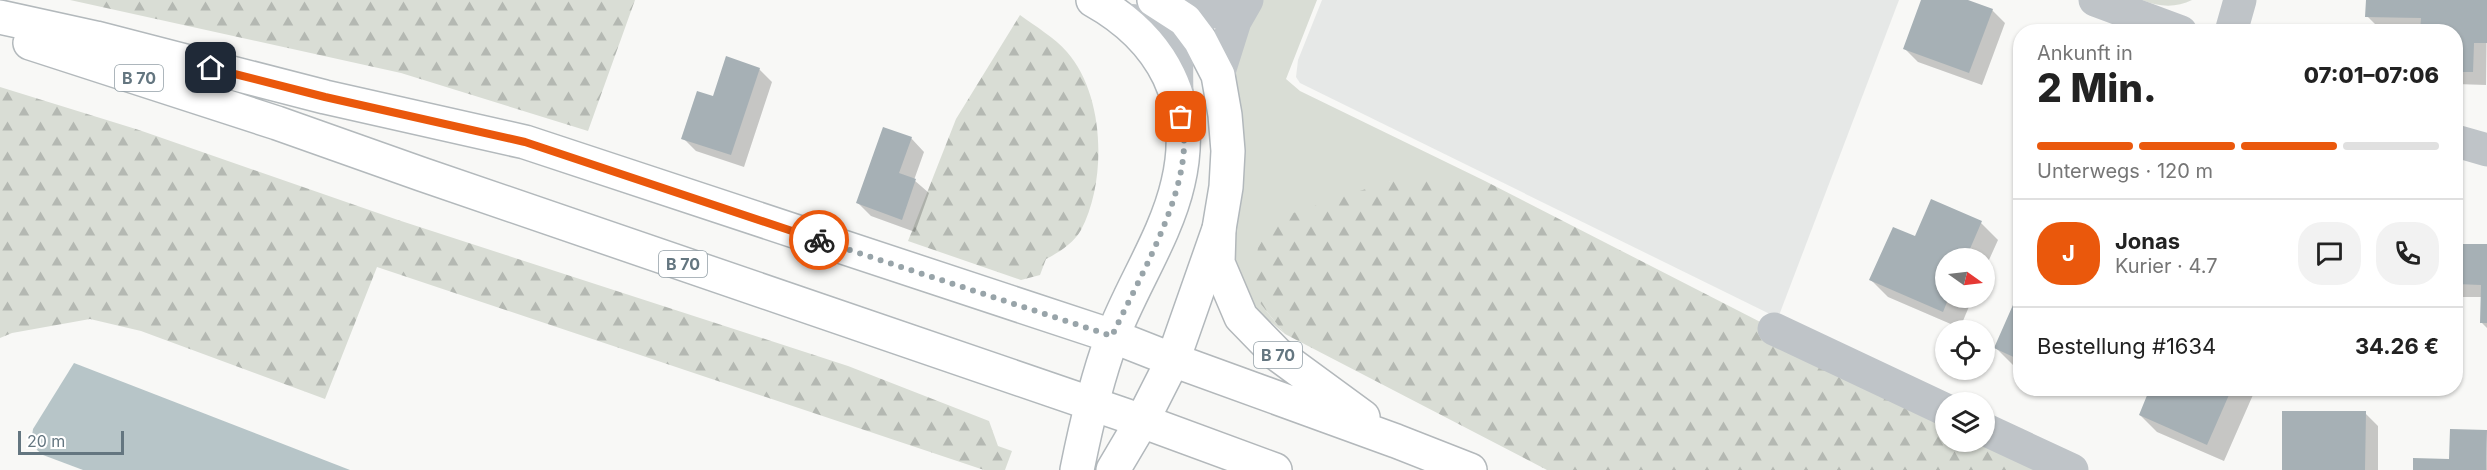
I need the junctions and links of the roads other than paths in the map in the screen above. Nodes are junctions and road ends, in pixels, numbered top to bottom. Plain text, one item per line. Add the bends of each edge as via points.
1 (1093, 0) edge
2 (1154, 0) edge
3 (1236, 0) edge
4 (1247, 0) edge
5 (2096, 0) edge
6 (2240, 0) edge
7 (1191, 10) edge
8 (0, 17) edge
9 (1121, 19) junction
10 (2160, 24) edge
11 (2233, 24) edge
12 (0, 33) edge
13 (1218, 75) junction
14 (1177, 94) junction
15 (2463, 143) edge
16 (2487, 150) edge
17 (1219, 230) junction
18 (1774, 329) dead end
19 (1112, 336) junction
20 (1173, 360) junction
21 (1090, 403) junction
22 (1935, 405) edge
23 (1142, 421) junction
24 (1995, 434) edge
25 (1396, 441) junction
26 (1077, 470) edge
27 (1113, 470) edge
28 (1275, 470) edge
29 (1470, 470) edge
30 (2072, 470) edge

1 - 9 main road
2 - 7 main road
3 - 7 street
4 - 13 street via 1235,21
5 - 10 street
6 - 11 street
7 - 9 street via 1156,24
7 - 13 main road via 1200,40
7 - 14 street via 1176,50
8 - 19 main road, B 70 via 525,142
9 - 14 main road via 1164,64
12 - 21 main road, B 70 via 277,123
13 - 17 main road via 1228,151
14 - 19 main road via 1184,140 1178,184
15 - 16 street
17 - 20 main road
17 - 25 main road, B 70 via 1218,263 1241,317 1277,354
18 - 22 street
19 - 20 main road, B 70
19 - 21 main road
20 - 23 main road
20 - 25 main road, B 70
21 - 23 main road, B 70
21 - 26 main road
23 - 27 main road
23 - 28 main road, B 70
24 - 30 street
25 - 29 main road, B 70

